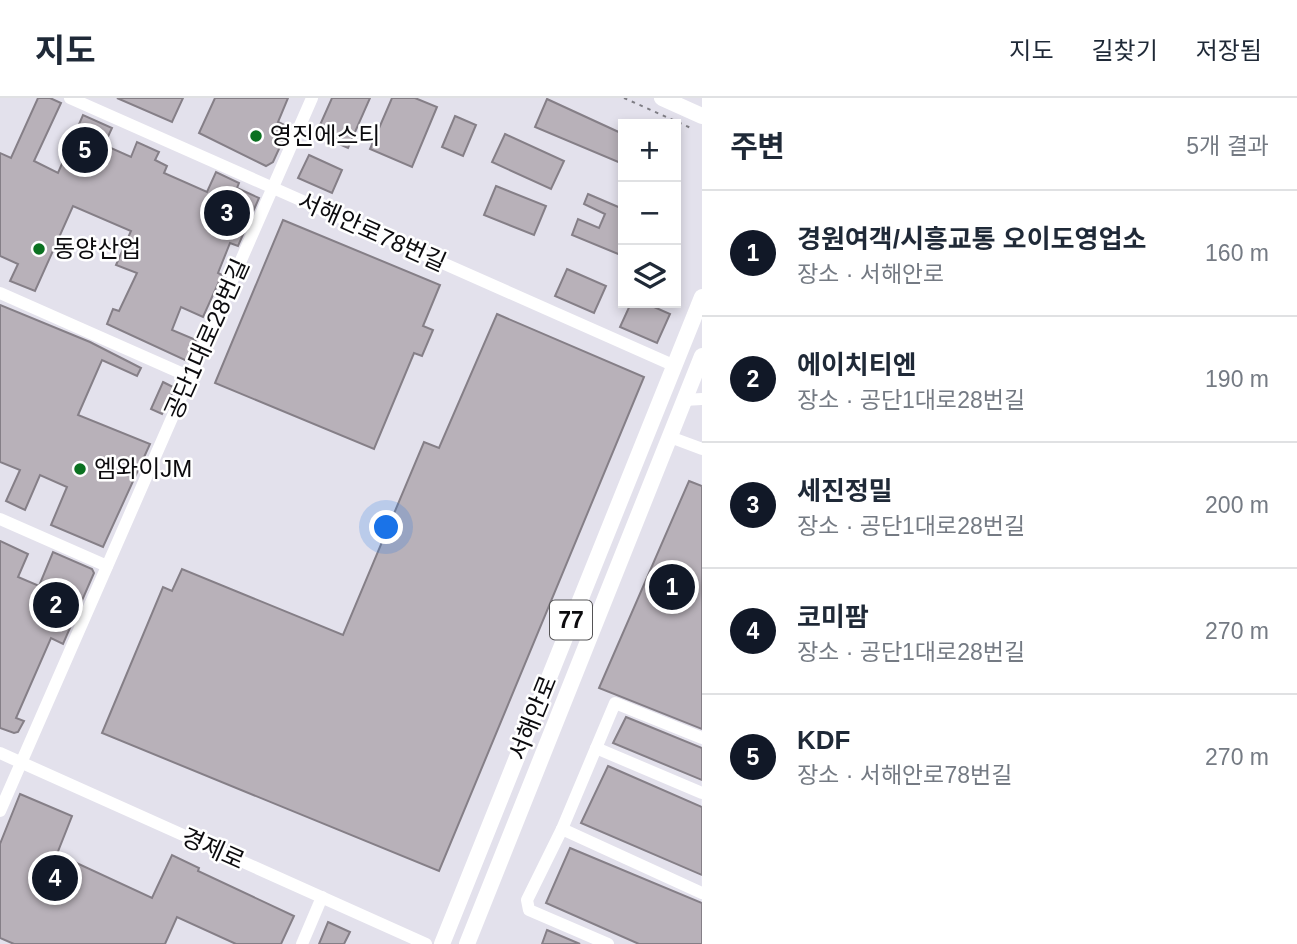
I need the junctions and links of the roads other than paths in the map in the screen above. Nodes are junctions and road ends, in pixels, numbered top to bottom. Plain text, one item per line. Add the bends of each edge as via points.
1 (69, 98) edge
2 (312, 98) edge
3 (662, 98) edge
4 (696, 122) edge
5 (273, 188) junction
6 (0, 293) edge
7 (702, 297) edge
8 (702, 356) edge
9 (675, 366) junction
10 (190, 377) junction
11 (702, 399) edge
12 (684, 400) junction
13 (670, 437) junction
14 (702, 449) edge
15 (0, 519) edge
16 (107, 566) junction
17 (702, 738) edge
18 (596, 748) junction
19 (0, 754) edge
20 (21, 763) junction
21 (702, 793) edge
22 (0, 811) edge
23 (562, 829) junction
24 (702, 893) edge
25 (322, 897) junction
26 (302, 944) edge
27 (426, 944) edge
28 (442, 944) edge
29 (467, 944) edge
30 (608, 944) edge

1 - 5 street, 서해안로78번길
2 - 5 street, 공단1대로28번길
3 - 4 main road
5 - 9 street, 서해안로78번길
5 - 10 street, 공단1대로28번길
6 - 10 street
7 - 9 main road, 서해안로 / 77
8 - 12 main road, 서해안로 / 77
9 - 28 main road, 서해안로 / 77
10 - 16 street, 공단1대로28번길
11 - 12 street
12 - 13 main road, 서해안로 / 77
13 - 14 street
13 - 29 main road, 서해안로 / 77
15 - 16 street
16 - 20 street, 공단1대로28번길
17 - 18 street via 615,703
18 - 21 street
18 - 23 street
19 - 20 street, 경제로
20 - 22 street, 공단1대로28번길
20 - 25 street, 경제로
23 - 24 street
23 - 30 street via 527,900 529,910
25 - 26 street
25 - 27 street, 경제로

